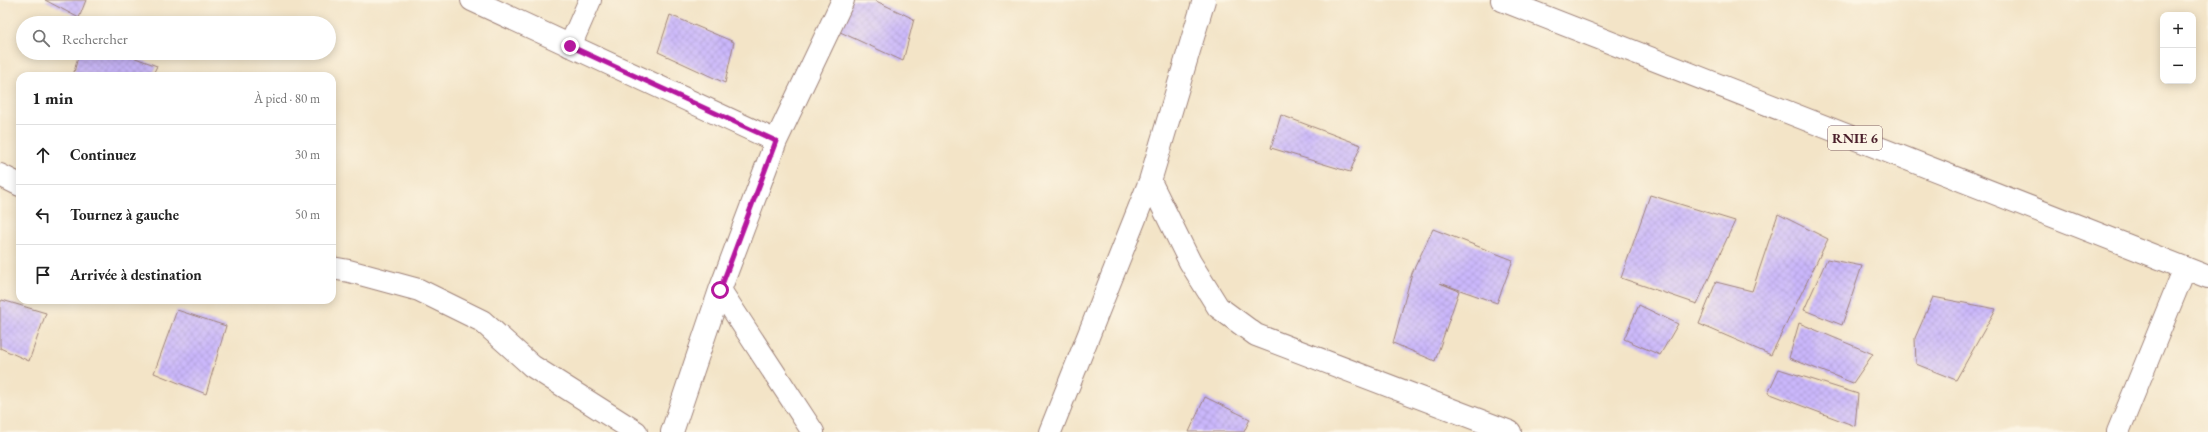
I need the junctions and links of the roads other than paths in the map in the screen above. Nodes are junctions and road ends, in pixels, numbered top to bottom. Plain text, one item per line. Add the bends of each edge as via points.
1 (472, 0) edge
2 (590, 0) edge
3 (843, 0) edge
4 (1204, 0) edge
5 (1502, 0) edge
6 (570, 46) junction
7 (776, 141) junction
8 (0, 175) edge
9 (1150, 181) junction
10 (16, 183) edge
11 (336, 268) edge
12 (2185, 268) junction
13 (2208, 277) edge
14 (720, 290) junction
15 (636, 432) edge
16 (672, 432) edge
17 (813, 432) edge
18 (1050, 432) edge
19 (1510, 432) edge
20 (2118, 432) edge

1 - 6 street
2 - 6 street
3 - 7 street
4 - 9 street
5 - 12 street, RNIE 6
6 - 7 street
7 - 14 street
8 - 10 street
9 - 18 street
9 - 19 street via 1190,262 1218,307 1256,335
11 - 15 street via 419,290 482,321 532,366
12 - 13 street, RNIE 6
12 - 20 street
14 - 16 street
14 - 17 street

